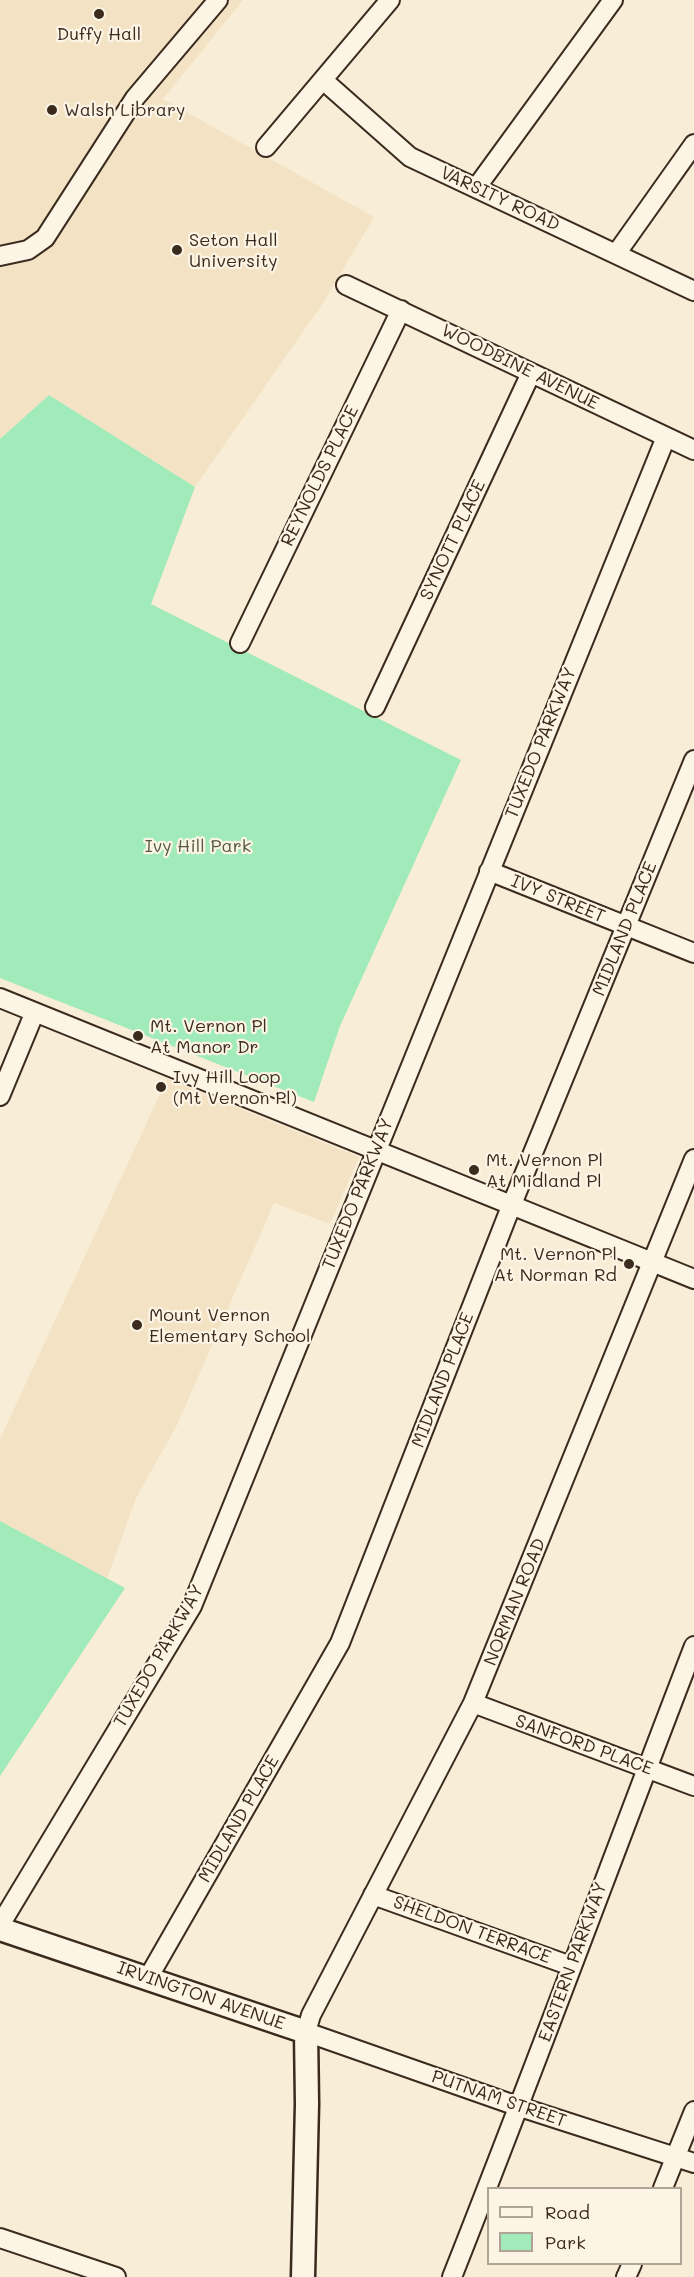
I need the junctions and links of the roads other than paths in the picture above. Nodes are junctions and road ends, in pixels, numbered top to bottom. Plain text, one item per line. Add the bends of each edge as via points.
1 (218, 0) edge
2 (390, 0) edge
3 (613, 0) edge
4 (323, 80) junction
5 (694, 144) edge
6 (266, 147) dead end
7 (476, 188) junction
8 (616, 254) junction
9 (0, 256) edge
10 (346, 285) dead end
11 (694, 291) edge
12 (401, 310) junction
13 (531, 373) junction
14 (666, 437) junction
15 (694, 450) edge
16 (240, 643) dead end
17 (375, 707) dead end
18 (694, 760) edge
19 (489, 871) junction
20 (626, 926) junction
21 (694, 953) edge
22 (0, 998) edge
23 (34, 1014) junction
24 (0, 1096) edge
25 (375, 1150) junction
26 (694, 1159) edge
27 (512, 1206) junction
28 (653, 1263) junction
29 (694, 1279) edge
30 (694, 1646) edge
31 (473, 1703) junction
32 (647, 1768) junction
33 (694, 1786) edge
34 (373, 1895) junction
35 (0, 1927) edge
36 (570, 1966) junction
37 (148, 1978) junction
38 (306, 2031) junction
39 (520, 2107) junction
40 (694, 2111) edge
41 (675, 2157) junction
42 (694, 2163) edge
43 (488, 2187) edge
44 (663, 2187) edge
45 (487, 2190) edge
46 (0, 2238) edge
47 (112, 2276) edge
48 (303, 2277) edge
49 (452, 2277) edge

1 - 9 street via 135,98 45,238 28,250
2 - 4 street
3 - 7 street
4 - 6 street
4 - 7 street, VARSITY ROAD via 410,157
5 - 8 street
7 - 8 street, VARSITY ROAD
8 - 11 street, VARSITY ROAD
10 - 12 street, WOODBINE AVENUE
12 - 13 street, WOODBINE AVENUE
12 - 16 street, REYNOLDS PLACE
13 - 14 street, WOODBINE AVENUE
13 - 17 street, SYNOTT PLACE
14 - 15 street, WOODBINE AVENUE
14 - 19 street, TUXEDO PARKWAY
18 - 20 street, MIDLAND PLACE
19 - 20 street, IVY STREET
19 - 25 street, TUXEDO PARKWAY
20 - 21 street, IVY STREET
20 - 27 street, MIDLAND PLACE
22 - 23 street
23 - 24 street
23 - 25 street
25 - 27 street
25 - 35 street, TUXEDO PARKWAY via 192,1606
26 - 28 street, NORMAN ROAD
27 - 28 street
27 - 37 street, MIDLAND PLACE via 340,1643
28 - 29 street
28 - 31 street, NORMAN ROAD
30 - 32 street, EASTERN PARKWAY
31 - 32 street, SANFORD PLACE
31 - 34 street, NORMAN ROAD
32 - 33 street, SANFORD PLACE
32 - 36 street, EASTERN PARKWAY
34 - 36 street, SHELDON TERRACE
34 - 38 street, NORMAN ROAD
35 - 37 main road, IRVINGTON AVENUE
36 - 39 street, EASTERN PARKWAY
37 - 38 main road, IRVINGTON AVENUE
38 - 39 street, PUTNAM STREET
38 - 48 main road, IRVINGTON AVENUE
39 - 41 street, PUTNAM STREET
39 - 43 street, EASTERN PARKWAY
40 - 41 street
41 - 42 street, PUTNAM STREET
41 - 44 street
45 - 49 street, EASTERN PARKWAY
46 - 47 street

